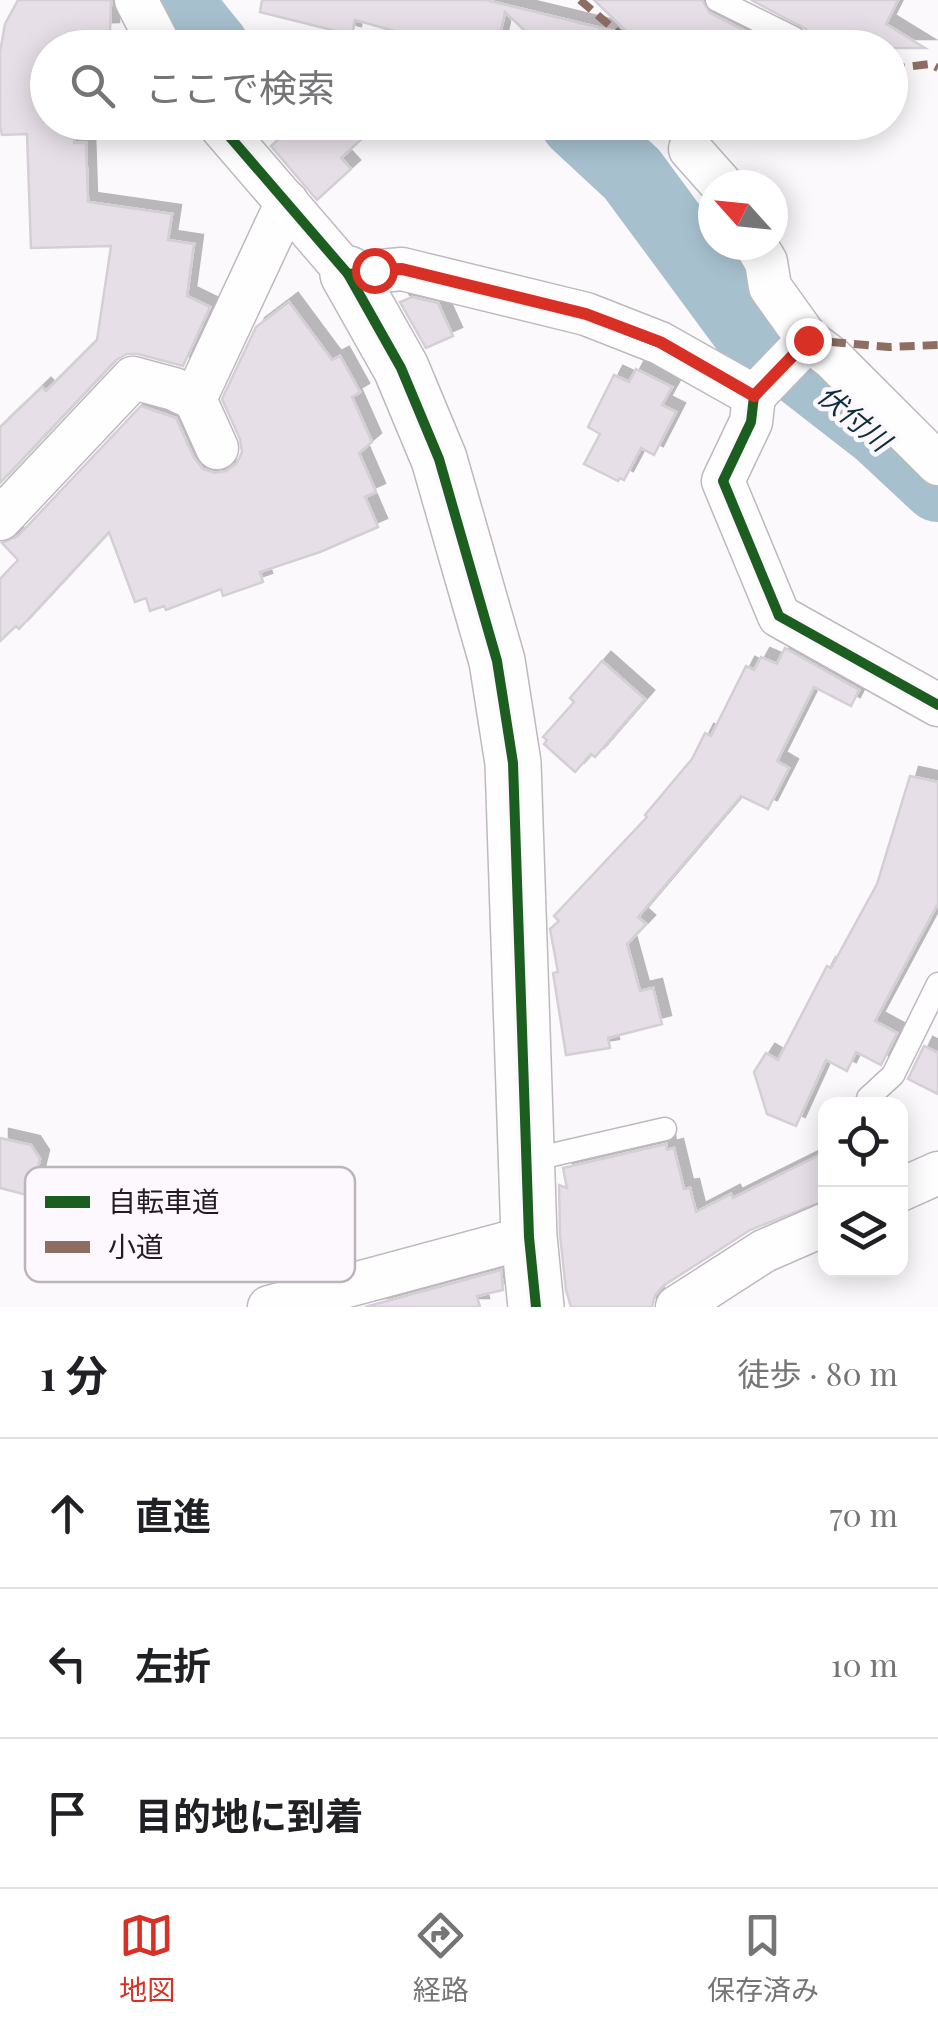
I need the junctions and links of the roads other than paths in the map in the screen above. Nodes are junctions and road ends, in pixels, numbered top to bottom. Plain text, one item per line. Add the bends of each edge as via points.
1 (136, 0) edge
2 (717, 0) edge
3 (152, 30) edge
4 (778, 30) edge
5 (233, 140) edge
6 (690, 149) dead end
7 (709, 170) edge
8 (287, 202) junction
9 (765, 260) edge
10 (348, 274) junction
11 (807, 341) junction
12 (755, 395) junction
13 (195, 399) junction
14 (218, 448) dead end
15 (938, 464) edge
16 (0, 519) edge
17 (938, 705) edge
18 (938, 984) edge
19 (869, 1097) edge
20 (666, 1129) dead end
21 (526, 1160) junction
22 (818, 1228) edge
23 (529, 1237) junction
24 (269, 1307) edge
25 (536, 1307) edge
26 (677, 1307) edge

1 - 3 street
2 - 4 lane
5 - 8 street
6 - 7 street
8 - 10 street
8 - 13 street
9 - 11 street via 770,286
10 - 12 street via 402,269 586,314 660,342
10 - 21 street via 402,368 439,459 497,660 512,763
11 - 12 street
11 - 15 street
12 - 17 street via 723,481 779,616
13 - 14 street
13 - 16 street via 133,378
18 - 19 lane via 894,1075
20 - 21 lane
21 - 23 street
22 - 26 street via 764,1252
23 - 24 street
23 - 25 street

